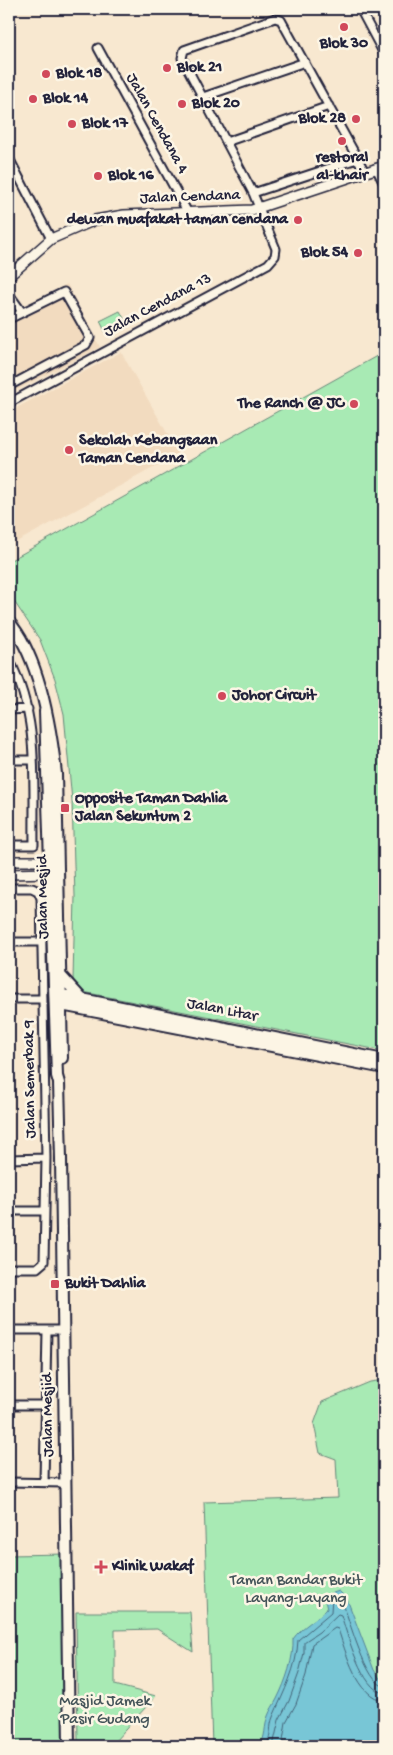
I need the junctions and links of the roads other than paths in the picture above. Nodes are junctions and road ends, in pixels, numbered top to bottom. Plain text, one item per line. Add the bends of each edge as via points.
1 (360, 9) edge
2 (98, 48) dead end
3 (384, 54) edge
4 (305, 62) junction
5 (203, 97) junction
6 (329, 106) junction
7 (226, 142) junction
8 (9, 158) edge
9 (358, 159) junction
10 (380, 167) edge
11 (364, 172) junction
12 (384, 184) edge
13 (253, 193) junction
14 (259, 209) junction
15 (188, 213) junction
16 (51, 239) junction
17 (9, 276) edge
18 (9, 294) edge
19 (22, 312) junction
20 (9, 319) edge
21 (9, 386) edge
22 (9, 403) edge
23 (9, 622) edge
24 (9, 659) edge
25 (28, 709) junction
26 (9, 710) edge
27 (44, 711) junction
28 (9, 760) edge
29 (33, 760) junction
30 (9, 845) edge
31 (50, 852) junction
32 (9, 861) edge
33 (29, 861) junction
34 (54, 870) junction
35 (9, 874) edge
36 (29, 874) junction
37 (9, 888) edge
38 (9, 942) edge
39 (42, 942) junction
40 (61, 976) junction
41 (81, 998) junction
42 (9, 999) edge
43 (43, 999) junction
44 (57, 999) junction
45 (85, 1008) junction
46 (62, 1022) junction
47 (384, 1060) edge
48 (384, 1068) edge
49 (59, 1083) junction
50 (46, 1158) junction
51 (9, 1159) edge
52 (9, 1211) edge
53 (45, 1211) junction
54 (9, 1268) edge
55 (9, 1330) edge
56 (47, 1330) junction
57 (63, 1330) junction
58 (9, 1405) edge
59 (46, 1405) junction
60 (9, 1482) edge
61 (44, 1482) junction
62 (65, 1483) junction
63 (69, 1746) edge

1 - 3 street
2 - 15 street, Jalan Cendana 4
4 - 5 street
4 - 5 street, Jalan Cendana 13 via 283,23 275,18 182,53
4 - 6 street
5 - 7 street, Jalan Cendana 13
6 - 7 street
6 - 9 street
7 - 13 street, Jalan Cendana 13
8 - 16 street
9 - 11 street
9 - 13 street
10 - 11 street, Jalan Cendana
10 - 12 street
11 - 14 street, Jalan Cendana
13 - 14 street, Jalan Cendana 13
14 - 15 street, Jalan Cendana
14 - 22 street, Jalan Cendana 13 via 276,249 271,262
15 - 16 street, Jalan Cendana via 106,218 82,224
16 - 17 street, Jalan Cendana
18 - 19 street
19 - 20 street
19 - 21 street via 64,292 89,341
23 - 27 main road, Jalan Mesjid via 29,654
24 - 25 street
25 - 26 street
25 - 29 street
27 - 31 main road, Jalan Mesjid
27 - 34 main road, Jalan Mesjid via 51,731 56,774
28 - 29 street
29 - 30 street via 34,845
31 - 33 street via 42,861
31 - 34 main road, Jalan Mesjid
32 - 33 street
33 - 36 street via 35,868
34 - 36 street
34 - 40 main road, Jalan Mesjid
34 - 44 main road, Jalan Mesjid
35 - 36 street
37 - 39 street, Jalan Semerbak 9 via 38,891
38 - 39 street
39 - 43 street, Jalan Semerbak 9
40 - 41 main road
40 - 44 main road, Jalan Mesjid
41 - 44 main road, Jalan Litar
41 - 47 main road, Jalan Litar
42 - 43 street
43 - 50 street, Jalan Semerbak 9
44 - 45 main road, Jalan Litar
44 - 46 main road, Jalan Mesjid
44 - 49 main road, Jalan Mesjid via 56,1076
45 - 46 main road
45 - 48 main road, Jalan Litar
46 - 49 main road, Jalan Mesjid via 62,1077
49 - 57 main road, Jalan Mesjid
50 - 51 street
50 - 53 street, Jalan Semerbak 9
52 - 53 street
53 - 54 street, Jalan Semerbak 9 via 42,1266
55 - 56 street
56 - 57 street
56 - 59 street
57 - 62 main road, Jalan Mesjid
58 - 59 street
59 - 61 street
60 - 61 street
61 - 62 street
62 - 63 main road, Jalan Mesjid

